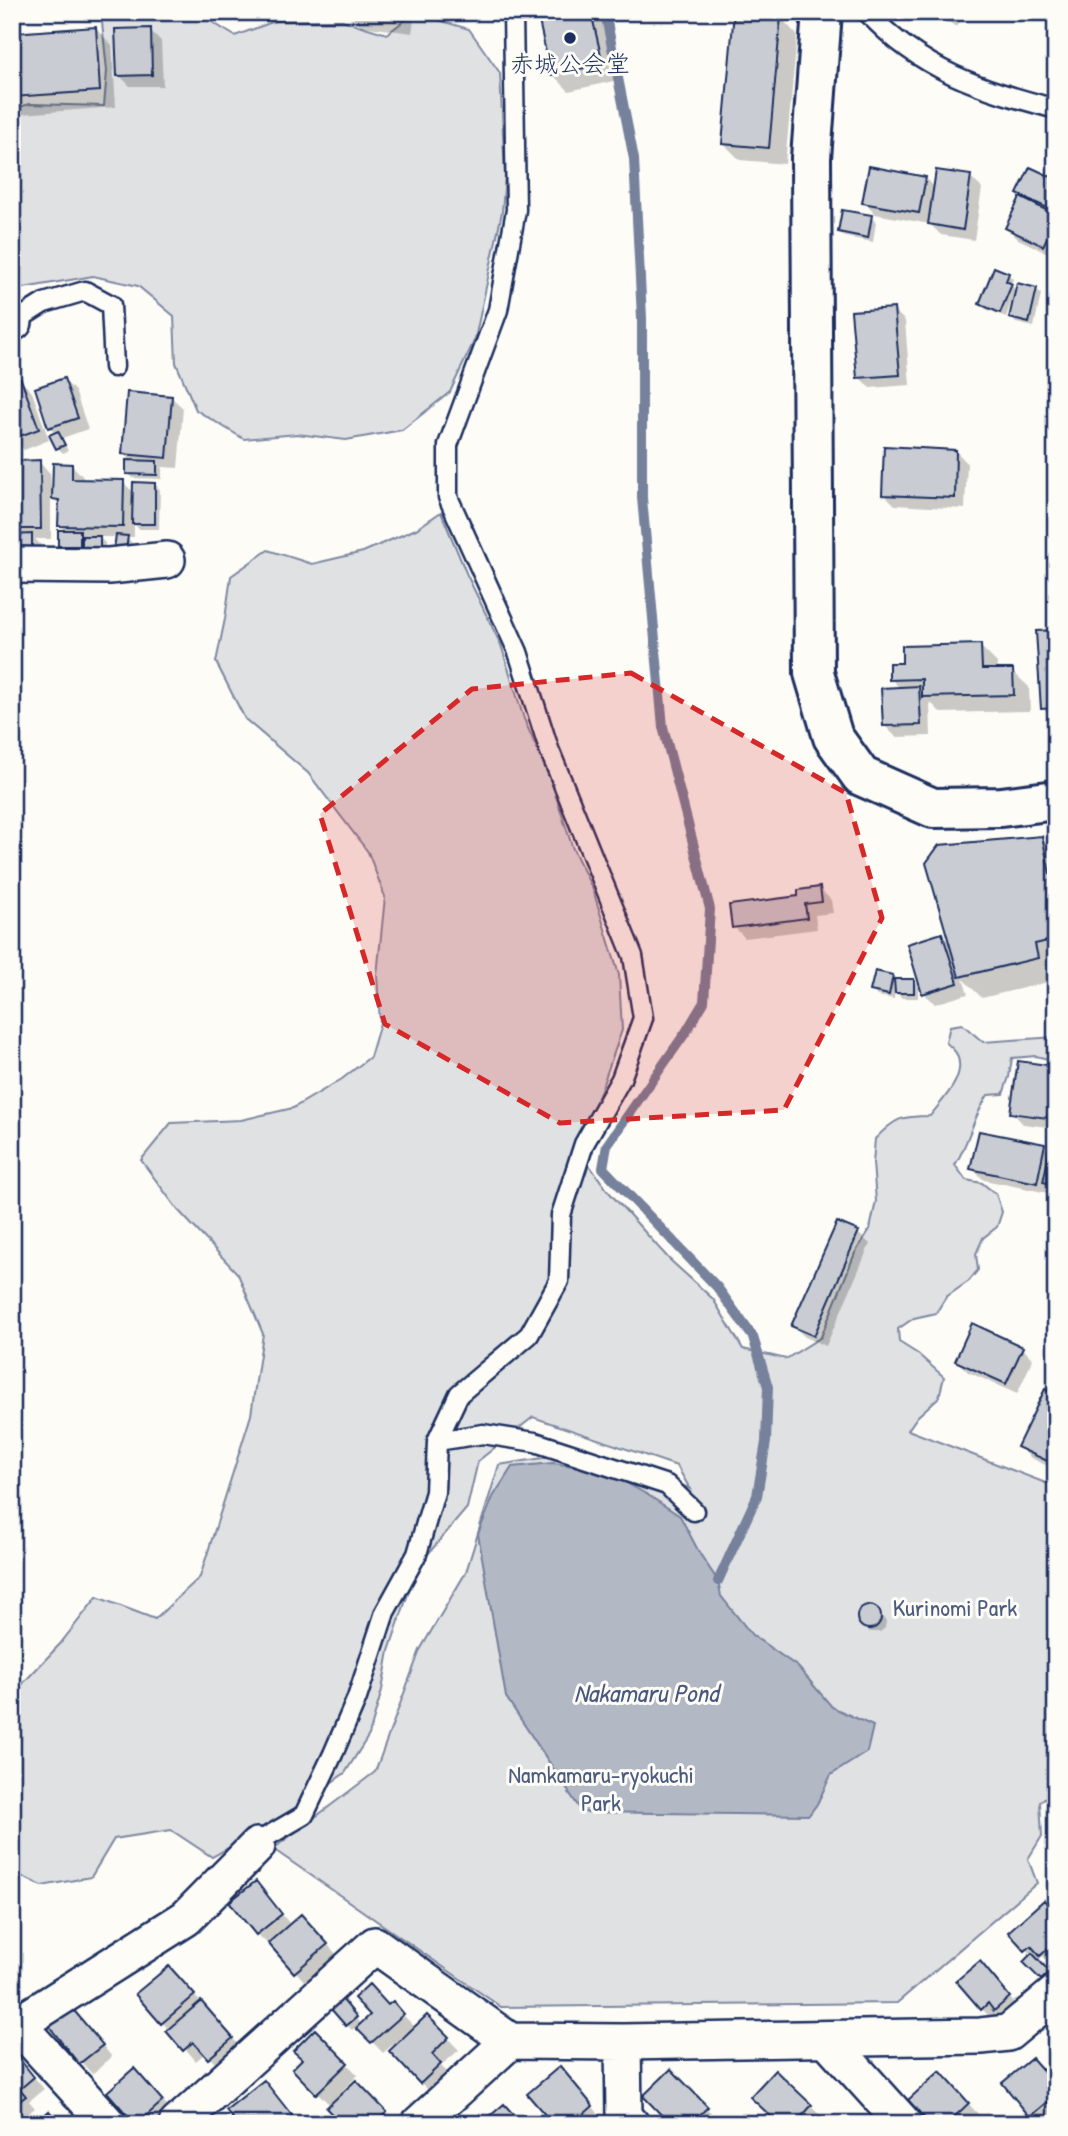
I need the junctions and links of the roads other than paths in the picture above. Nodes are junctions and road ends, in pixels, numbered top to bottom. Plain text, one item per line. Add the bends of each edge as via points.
1 (513, 12) edge
2 (822, 12) edge
3 (867, 12) edge
4 (1056, 110) edge
5 (13, 323) edge
6 (114, 367) dead end
7 (166, 559) dead end
8 (12, 565) edge
9 (1056, 800) edge
10 (438, 1441) junction
11 (694, 1511) dead end
12 (257, 1846) joint
13 (1052, 2003) edge
14 (15, 2026) edge
15 (827, 2039) junction
16 (510, 2040) junction
17 (623, 2042) junction
18 (108, 2124) edge
19 (177, 2124) edge
20 (419, 2124) edge
21 (631, 2124) edge
22 (904, 2124) edge

1 - 10 lane via 516,209 498,310 448,445 448,498 518,652 549,749 633,956 643,1018 621,1079 584,1144 561,1216 559,1281 529,1335 459,1394
2 - 9 street via 811,158 811,463 814,673 829,724 861,776 933,808
3 - 4 lane via 912,53 945,72
5 - 6 lane via 44,303 85,290 111,305
7 - 8 street via 109,566
10 - 11 lane via 482,1434 535,1443 667,1485
10 - 12 lane via 435,1492 418,1554 385,1612 333,1754 304,1815
12 - 14 street via 186,1918
13 - 15 street via 1008,2034
14 - 18 street
15 - 17 street
15 - 22 street
16 - 17 street
16 - 19 street via 375,1945
16 - 20 street
17 - 21 street via 624,2116

